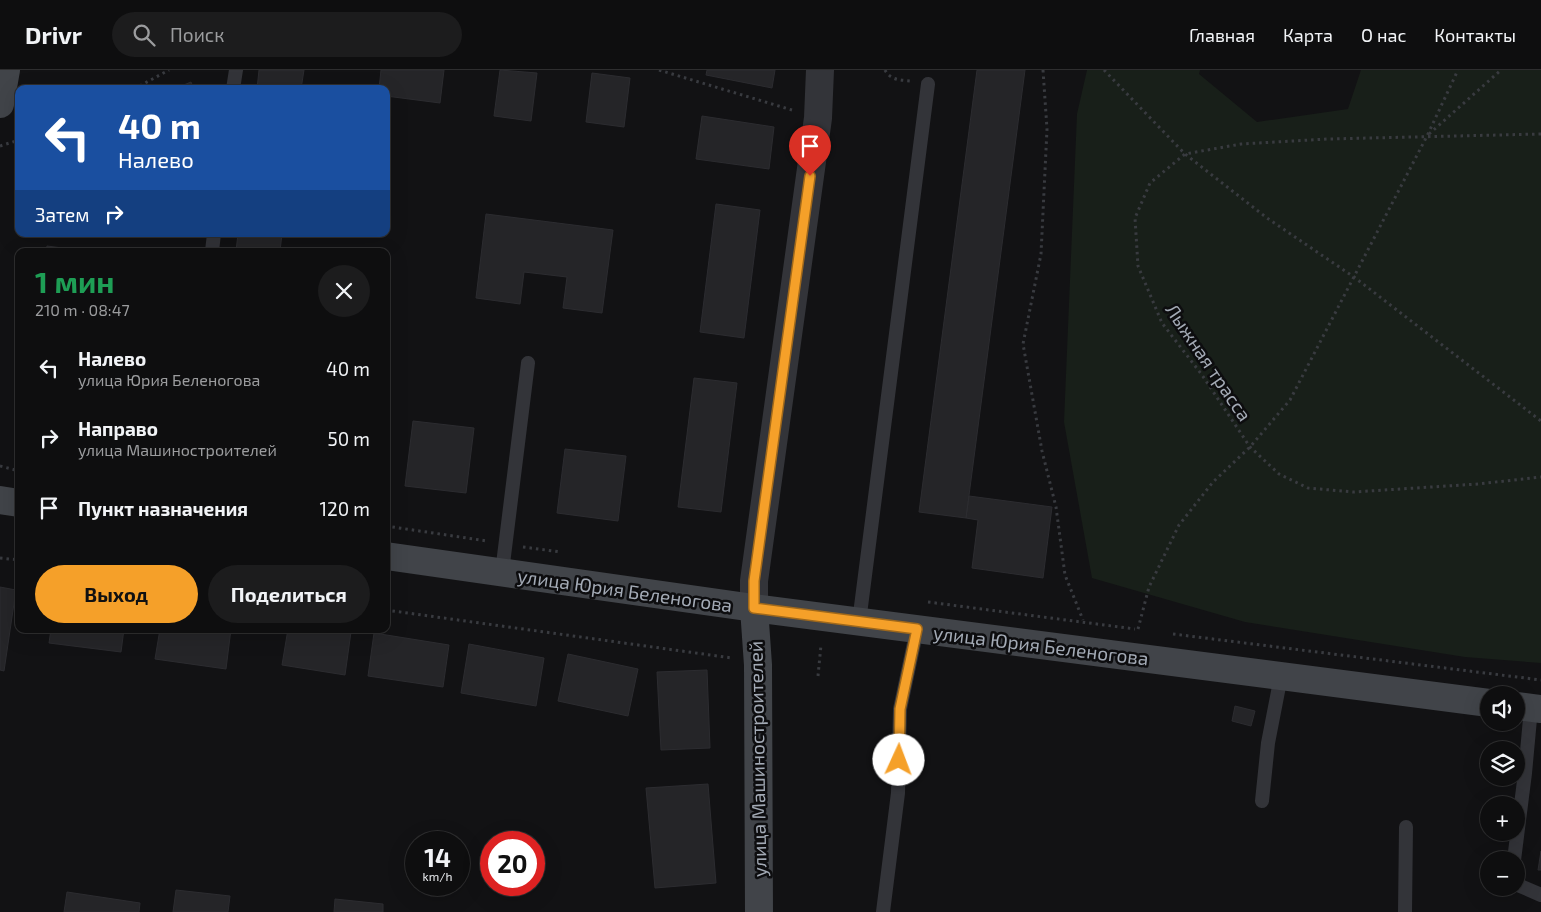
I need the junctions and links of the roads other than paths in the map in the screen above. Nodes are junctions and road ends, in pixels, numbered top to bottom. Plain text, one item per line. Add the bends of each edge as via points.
1 (6, 70) edge
2 (236, 70) edge
3 (820, 70) edge
4 (928, 84) road end
5 (234, 85) edge
6 (0, 104) edge
7 (528, 363) dead end
8 (0, 500) edge
9 (15, 502) edge
10 (390, 557) edge
11 (502, 572) junction
12 (754, 608) junction
13 (859, 622) junction
14 (917, 629) junction
15 (1281, 676) junction
16 (1480, 702) edge
17 (1529, 708) edge
18 (1262, 801) dead end
19 (1406, 828) dead end
20 (1515, 851) edge
21 (1525, 888) edge
22 (1541, 895) edge
23 (758, 912) edge
24 (883, 912) edge
25 (1406, 912) edge

1 - 6 main road
2 - 5 lane
3 - 12 street, улица Машиностроителей via 818,118 754,581
4 - 13 lane
7 - 11 lane
8 - 9 main road
10 - 11 main road, улица Юрия Беленогова
11 - 12 main road, улица Юрия Беленогова
12 - 13 main road, улица Юрия Беленогова
12 - 23 main road, улица Машиностроителей via 758,664
13 - 14 main road, улица Юрия Беленогова
14 - 15 main road, улица Юрия Беленогова
14 - 24 lane via 900,709 898,793
15 - 16 main road, улица Юрия Беленогова
15 - 18 lane via 1268,742
17 - 20 lane
19 - 25 lane
21 - 22 lane

